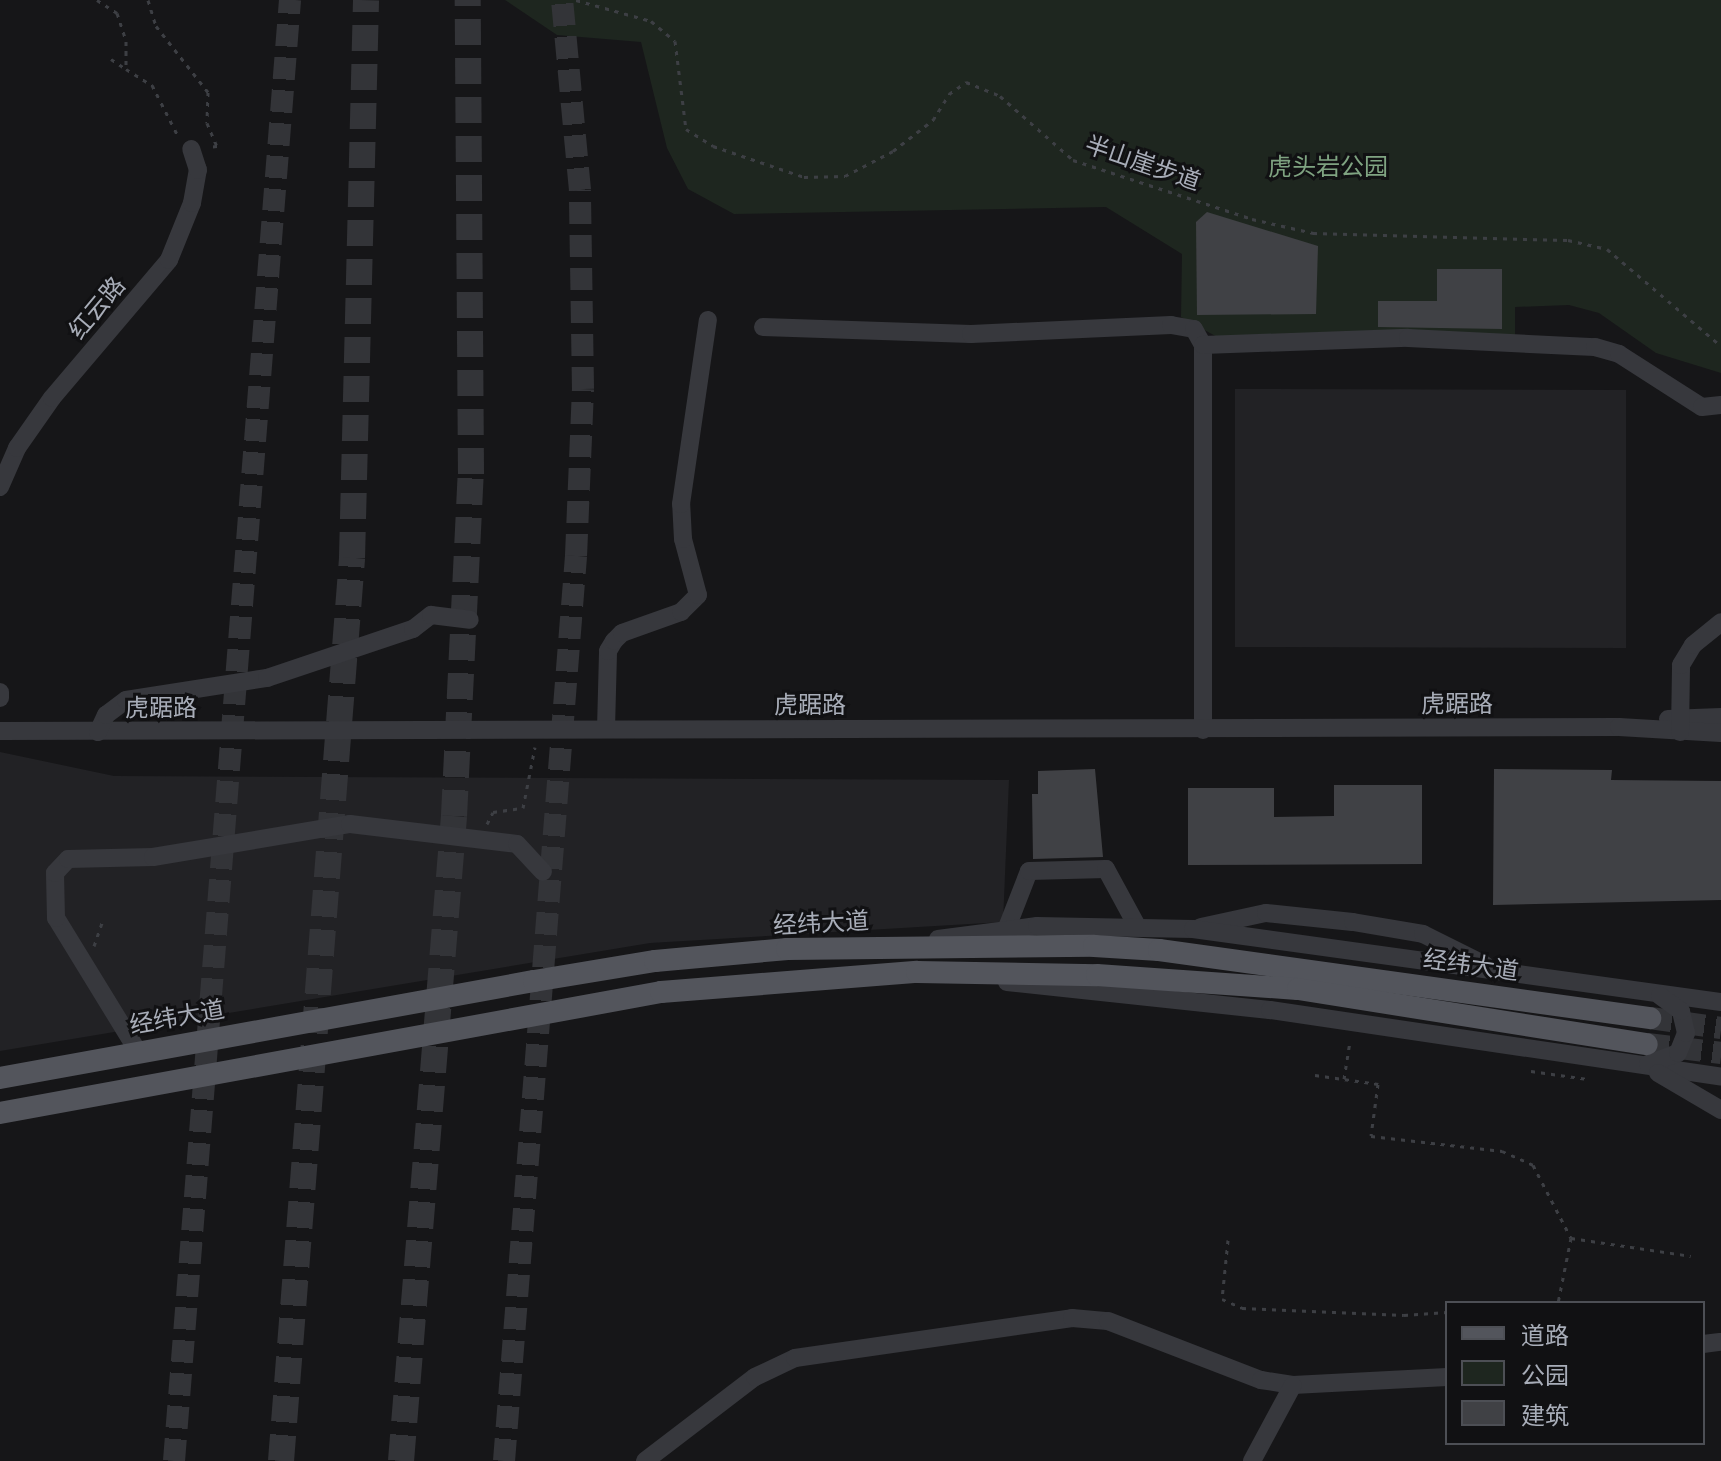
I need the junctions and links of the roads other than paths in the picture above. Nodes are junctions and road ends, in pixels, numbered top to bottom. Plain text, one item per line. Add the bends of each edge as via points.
1 (191, 149) road end
2 (708, 320) dead end
3 (763, 327) dead end
4 (1203, 345) junction
5 (1721, 405) edge
6 (0, 487) edge
7 (470, 620) dead end
8 (1721, 622) edge
9 (1721, 717) edge
10 (1680, 724) junction
11 (606, 729) junction
12 (1203, 730) junction
13 (0, 731) edge
14 (98, 732) junction
15 (1721, 733) edge
16 (543, 872) dead end
17 (1137, 926) junction
18 (1193, 929) junction
19 (1006, 930) junction
20 (893, 945) junction
21 (1495, 970) junction
22 (1721, 993) edge
23 (1658, 995) junction
24 (1712, 1000) edge
25 (1650, 1018) tunnel mouth
26 (137, 1050) junction
27 (1644, 1054) junction
28 (1721, 1077) edge
29 (0, 1078) edge
30 (1721, 1110) edge
31 (0, 1113) edge
32 (1445, 1377) edge
33 (1293, 1385) junction
34 (645, 1461) edge
35 (1252, 1461) edge

1 - 6 street, 红云路 via 198,170 192,203 169,260 52,398 17,448
2 - 11 street via 681,504 683,539 698,595 681,612 622,633 614,641 608,651
3 - 4 street via 971,334 1184,326 1194,329
4 - 5 street via 1408,338 1595,347 1619,354 1702,407
4 - 12 street
7 - 14 street via 431,615 413,629 267,678 126,700 106,715
8 - 10 street via 1693,645 1681,665
9 - 10 street, 虎踞路
10 - 12 street, 虎踞路
10 - 15 street, 虎踞路
11 - 12 street, 虎踞路
11 - 14 street, 虎踞路
13 - 14 street, 虎踞路
16 - 26 street via 517,844 350,824 153,857 68,859 55,873 56,918
17 - 18 street
17 - 19 street
17 - 19 street via 1106,869 1044,870 1029,871
18 - 21 street
18 - 21 street via 1266,913 1353,922 1423,934
19 - 20 street
20 - 25 main road, 经纬大道 via 1159,950
20 - 26 main road, 经纬大道 via 655,961
21 - 23 street
22 - 24 street
23 - 24 street
23 - 27 street via 1681,1011 1686,1033 1678,1053 1662,1062
26 - 29 main road, 经纬大道
27 - 28 street
27 - 30 street
27 - 31 main road, 经纬大道 via 1298,989 1097,975 917,972 646,994
32 - 33 street
33 - 34 street via 1261,1380 1108,1321 1072,1318 946,1332 795,1358 755,1377
33 - 35 street

